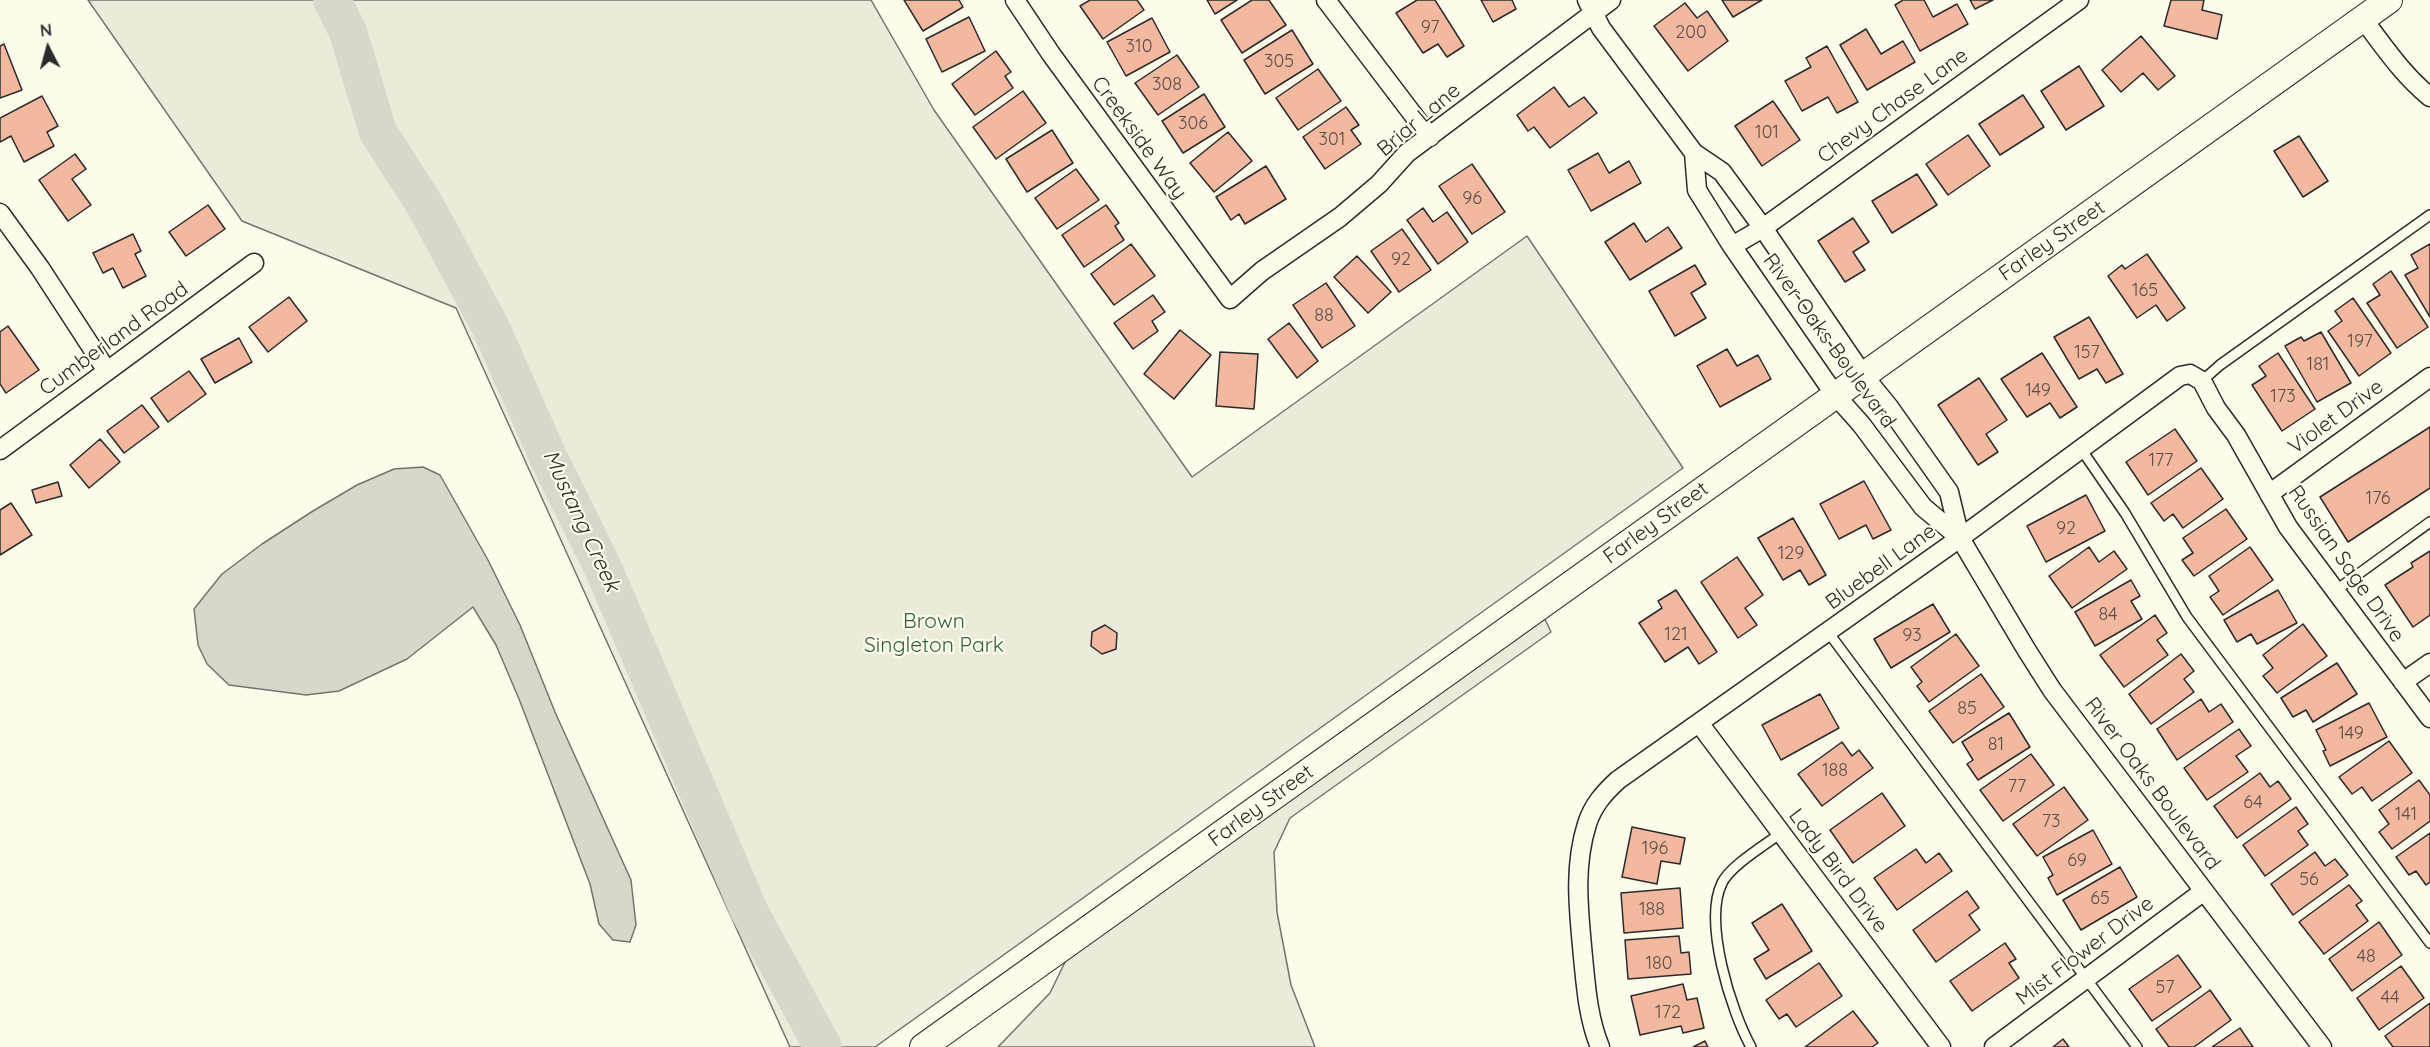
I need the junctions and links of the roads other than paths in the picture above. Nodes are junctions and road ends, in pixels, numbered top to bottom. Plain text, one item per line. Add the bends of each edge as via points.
1 (1015, 0) edge
2 (1326, 0) edge
3 (1611, 0) edge
4 (2079, 0) edge
5 (2389, 0) edge
6 (1591, 7) edge
7 (2363, 19) junction
8 (2430, 97) edge
9 (1430, 137) junction
10 (1694, 153) junction
11 (0, 213) edge
12 (2430, 215) edge
13 (1763, 228) junction
14 (1732, 246) junction
15 (254, 263) dead end
16 (1230, 299) joint
17 (107, 371) junction
18 (1863, 375) junction
19 (2430, 376) edge
20 (2196, 377) junction
21 (1835, 395) junction
22 (2081, 449) junction
23 (0, 450) edge
24 (2269, 494) junction
25 (2430, 522) edge
26 (1960, 538) junction
27 (2335, 591) junction
28 (1828, 632) junction
29 (2430, 663) edge
30 (2403, 682) junction
31 (2430, 718) edge
32 (1699, 723) junction
33 (1781, 833) junction
34 (2204, 891) junction
35 (2430, 943) edge
36 (2086, 979) junction
37 (923, 1047) edge
38 (1600, 1047) edge
39 (1750, 1047) edge
40 (1941, 1047) edge
41 (1994, 1047) edge
42 (2137, 1047) edge
43 (2322, 1047) edge

1 - 16 street, Creekside Way
2 - 9 street
3 - 6 street, Briar Lane
4 - 13 street, Chevy Chase Lane
5 - 7 street, Farley Street
6 - 9 street, Briar Lane
6 - 10 street, River Oaks Boulevard via 1602,28
7 - 8 street via 2398,66
7 - 18 street, Farley Street
9 - 16 street, Briar Lane via 1407,153 1348,210 1262,271
10 - 13 street, River Oaks Boulevard via 1722,172
10 - 14 street, River Oaks Boulevard via 1696,190
11 - 17 street
12 - 20 lane via 2220,365
13 - 14 street, Chevy Chase Lane
13 - 18 street, River Oaks Boulevard
14 - 21 street, River Oaks Boulevard
15 - 17 street, Cumberland Road
17 - 23 street, Cumberland Road
18 - 21 street, Farley Street
18 - 26 street, River Oaks Boulevard via 1949,492
19 - 24 street, Violet Drive
20 - 22 street, Bluebell Lane via 2180,376
20 - 24 street, Russian Sage Drive via 2236,435
21 - 26 street, River Oaks Boulevard via 1923,507
21 - 37 street, Farley Street
22 - 26 street, Bluebell Lane
22 - 35 lane via 2125,513 2187,617
24 - 27 street, Russian Sage Drive
25 - 27 lane
26 - 28 street, Bluebell Lane
26 - 34 street, River Oaks Boulevard via 2052,690
27 - 30 street, Russian Sage Drive
28 - 32 street, Bluebell Lane
28 - 36 lane
29 - 30 street
30 - 31 street, Russian Sage Drive
32 - 33 street, Lady Bird Drive
32 - 38 street, Bluebell Lane via 1618,780 1599,798 1587,822 1577,890 1588,1006
33 - 39 lane via 1732,870 1722,882 1717,901 1720,959
33 - 40 street, Lady Bird Drive
34 - 36 street, Mist Flower Drive
34 - 43 street, River Oaks Boulevard
36 - 41 street, Mist Flower Drive
36 - 42 lane

